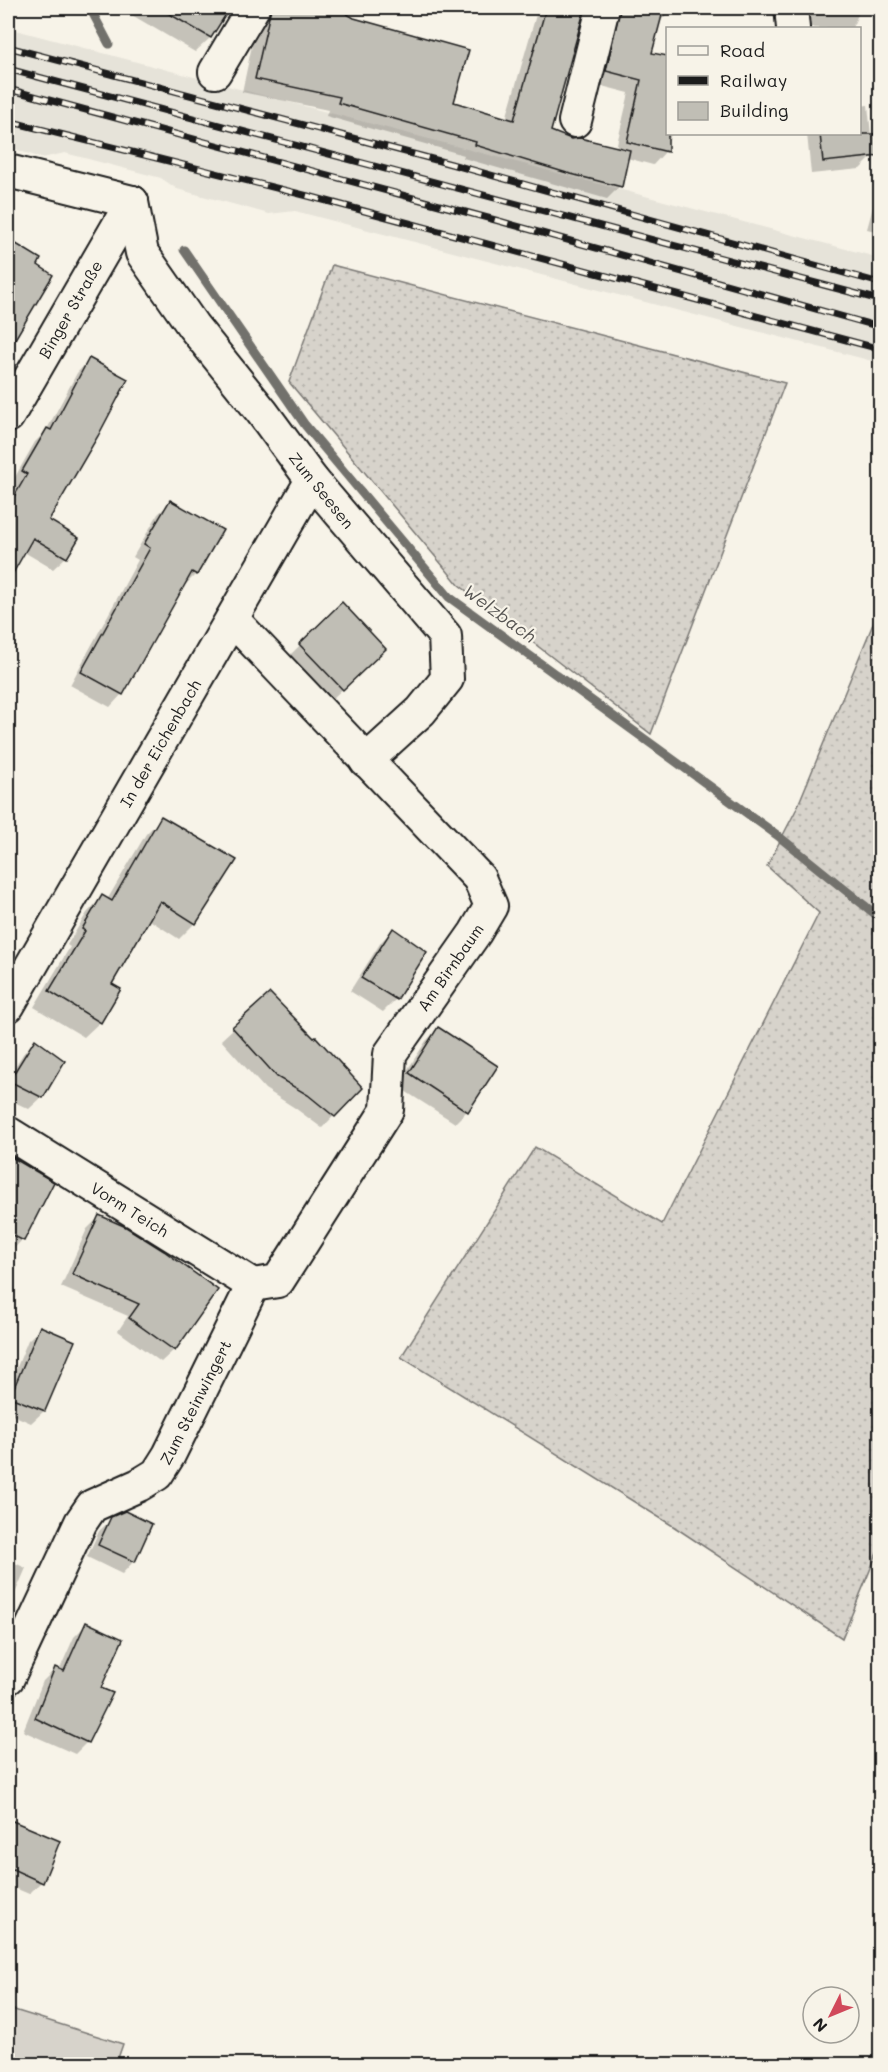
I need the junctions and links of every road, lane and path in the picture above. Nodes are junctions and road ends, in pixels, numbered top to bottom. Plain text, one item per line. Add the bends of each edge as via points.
1 (253, 8) edge
2 (603, 8) edge
3 (791, 8) edge
4 (794, 27) edge
5 (215, 72) dead end
6 (575, 121) dead end
7 (8, 171) edge
8 (132, 202) junction
9 (8, 417) edge
10 (312, 480) junction
11 (232, 619) junction
12 (366, 761) junction
13 (8, 1006) edge
14 (8, 1133) edge
15 (253, 1285) junction
16 (8, 1678) edge

1 - 5 street
2 - 6 street
3 - 4 street
7 - 8 street
8 - 9 street, Binger Straße
8 - 10 street, Zum Seesen via 142,253
10 - 11 street, In der Eichenbach
10 - 12 street, Zum Seesen via 445,636 447,679 421,711
11 - 12 street, Am Birnbaum
11 - 13 street, In der Eichenbach
12 - 15 street, Am Birnbaum via 479,878 491,906 390,1054 387,1110 278,1281
14 - 15 street, Vorm Teich
15 - 16 street, Zum Steinwingert via 157,1474 92,1506 81,1522

